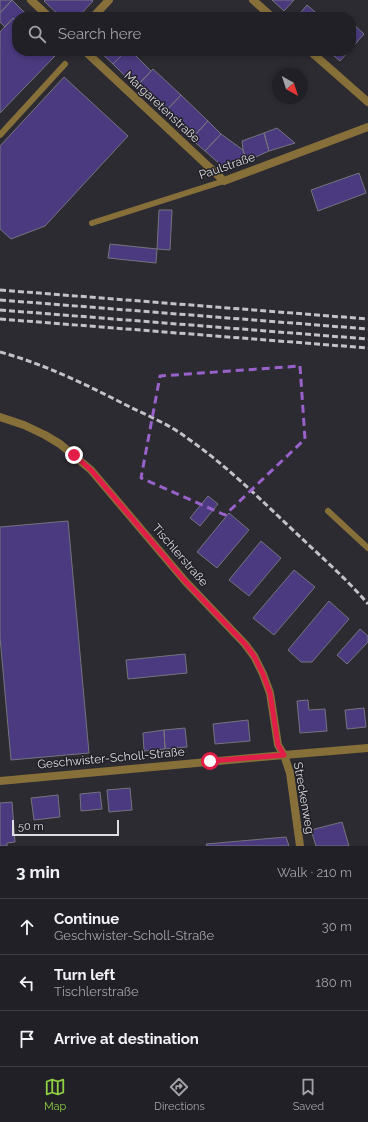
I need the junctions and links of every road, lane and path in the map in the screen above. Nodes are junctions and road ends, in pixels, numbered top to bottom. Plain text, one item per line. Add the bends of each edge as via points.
1 (31, 0) edge
2 (109, 0) edge
3 (253, 0) edge
4 (44, 12) edge
5 (98, 12) edge
6 (266, 12) edge
7 (90, 56) edge
8 (316, 56) edge
9 (65, 64) dead end
10 (368, 102) edge
11 (368, 127) edge
12 (0, 135) edge
13 (224, 181) junction
14 (92, 223) dead end
15 (0, 417) edge
16 (328, 511) dead end
17 (368, 548) edge
18 (368, 748) edge
19 (284, 755) junction
20 (0, 781) edge
21 (300, 846) edge

1 - 4 street
2 - 5 street
3 - 6 street
7 - 13 street, Margaretenstraße
8 - 10 street
9 - 12 lane
11 - 13 street, Paulstraße
13 - 14 lane, Paulstraße
15 - 19 street, Tischlerstraße via 45,435 91,470 185,581 245,644 254,656 270,693 278,745
16 - 17 lane
18 - 19 street, Geschwister-Scholl-Straße
19 - 20 street, Geschwister-Scholl-Straße
19 - 21 street, Streckenweg via 290,773

